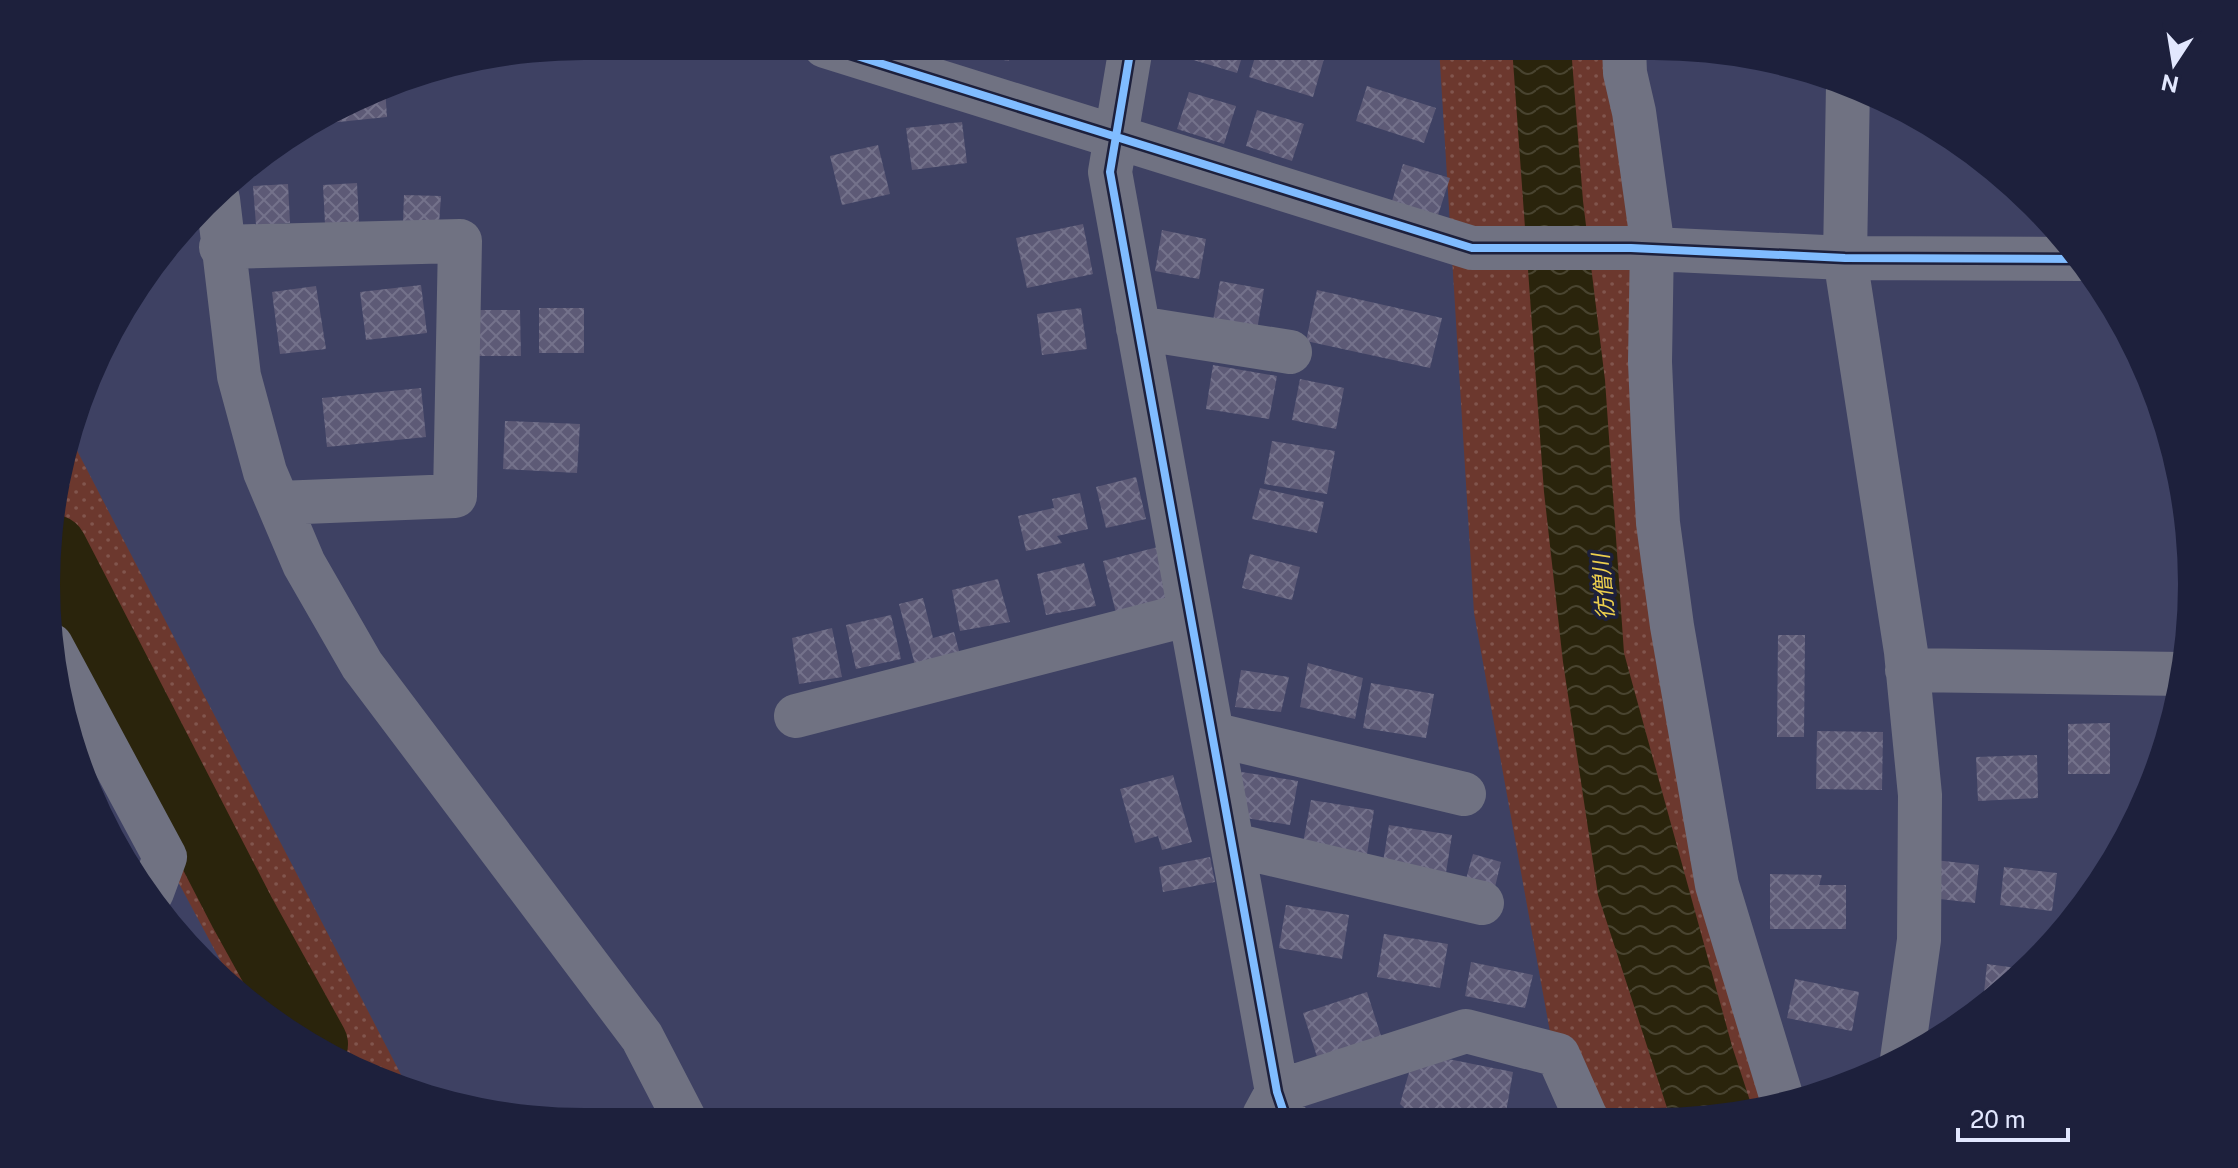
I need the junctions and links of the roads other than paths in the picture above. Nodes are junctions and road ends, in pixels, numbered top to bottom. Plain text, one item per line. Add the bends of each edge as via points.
1 (871, 60) edge
2 (1129, 60) edge
3 (1624, 60) edge
4 (1848, 97) edge
5 (1116, 135) junction
6 (219, 208) edge
7 (221, 247) junction
8 (1640, 249) junction
9 (1845, 258) junction
10 (2065, 259) edge
11 (1138, 328) junction
12 (1290, 352) dead end
13 (279, 503) junction
14 (1190, 614) junction
15 (1907, 670) junction
16 (2170, 674) edge
17 (69, 678) edge
18 (796, 716) dead end
19 (1212, 734) junction
20 (1464, 794) dead end
21 (1233, 845) junction
22 (155, 884) edge
23 (1482, 903) dead end
24 (1904, 1044) edge
25 (1780, 1092) edge
26 (679, 1108) edge
27 (1275, 1108) edge
28 (1280, 1108) edge
29 (1582, 1108) edge

1 - 5 street
2 - 5 street
3 - 8 street via 1652,241
4 - 9 street
5 - 8 street via 1472,248
5 - 11 street via 1110,172
6 - 7 street
7 - 13 street via 239,376 265,472
7 - 13 street via 460,241 455,496
8 - 9 street
8 - 25 street via 1658,523 1672,626 1717,885
9 - 10 street
9 - 15 street
11 - 12 street
11 - 14 street
13 - 26 street via 304,564 362,665 642,1037
14 - 18 street
14 - 19 street
15 - 16 street
15 - 24 street via 1920,795 1919,925
17 - 22 street via 165,857
19 - 20 street
19 - 21 street
21 - 23 street
21 - 27 street
28 - 29 street via 1466,1031 1558,1055

